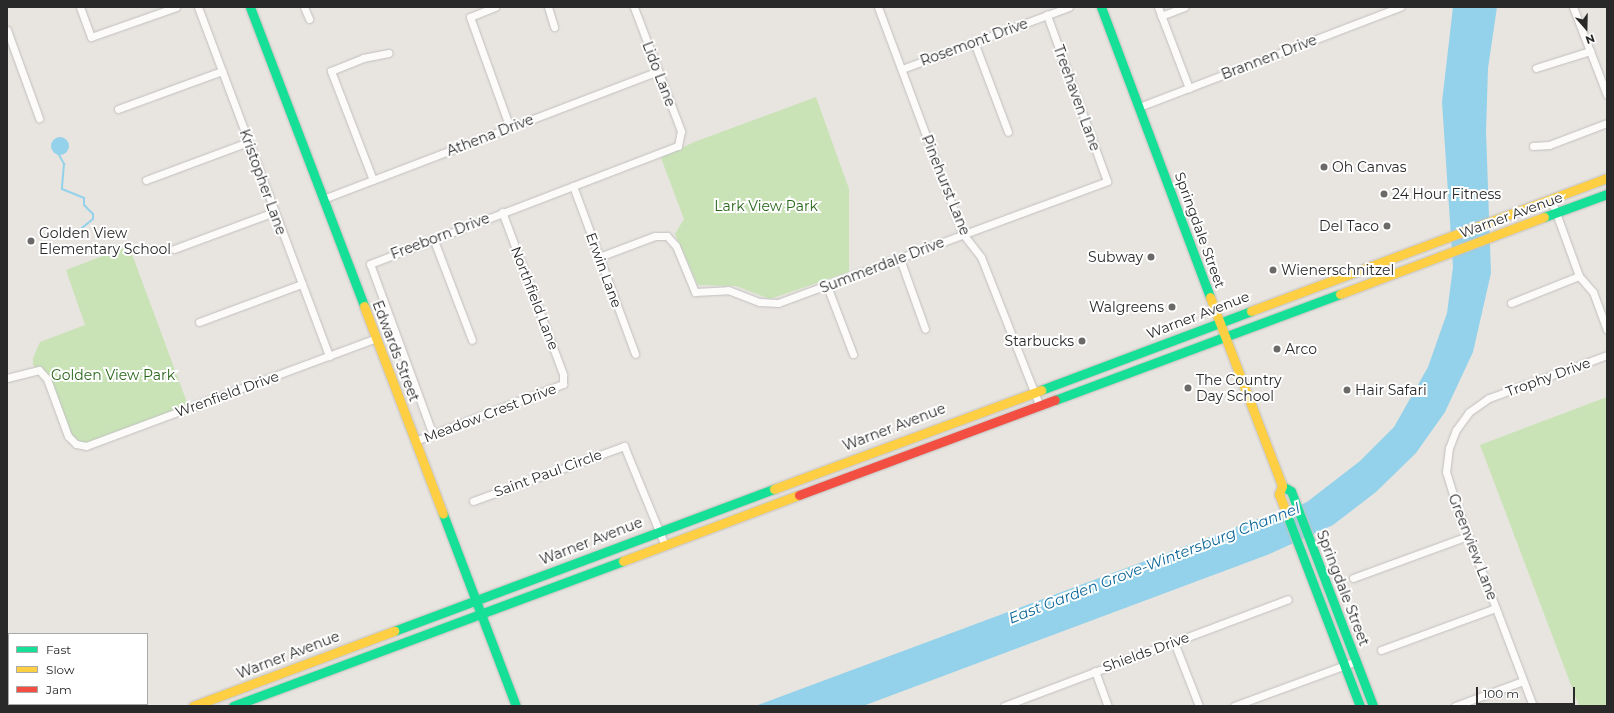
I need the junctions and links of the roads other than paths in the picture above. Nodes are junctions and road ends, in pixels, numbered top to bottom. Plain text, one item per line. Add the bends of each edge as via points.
1 (80, 7) edge
2 (176, 7) edge
3 (198, 7) edge
4 (250, 7) edge
5 (304, 7) edge
6 (495, 7) edge
7 (548, 7) edge
8 (634, 7) edge
9 (878, 7) edge
10 (1069, 7) edge
11 (1101, 7) edge
12 (1158, 7) edge
13 (1184, 7) edge
14 (1400, 7) edge
15 (1573, 7) edge
16 (1047, 15) junction
17 (1161, 16) junction
18 (309, 20) dead end
19 (554, 28) dead end
20 (7, 30) edge
21 (974, 42) junction
22 (1590, 51) junction
23 (389, 52) dead end
24 (1536, 68) dead end
25 (902, 69) junction
26 (222, 71) junction
27 (658, 71) junction
28 (1189, 88) junction
29 (1607, 95) edge
30 (1139, 107) junction
31 (118, 109) dead end
32 (39, 118) dead end
33 (1607, 123) edge
34 (510, 128) junction
35 (1008, 132) dead end
36 (248, 142) junction
37 (680, 142) joint
38 (1533, 146) dead end
39 (1607, 178) edge
40 (146, 180) dead end
41 (373, 180) junction
42 (1107, 181) joint
43 (573, 186) junction
44 (1607, 194) edge
45 (323, 199) junction
46 (1551, 199) junction
47 (274, 212) junction
48 (502, 212) junction
49 (1557, 213) junction
50 (963, 234) junction
51 (1452, 236) junction
52 (433, 238) junction
53 (174, 250) dead end
54 (599, 257) junction
55 (900, 259) junction
56 (1424, 261) junction
57 (1378, 264) junction
58 (1579, 276) junction
59 (1382, 277) junction
60 (302, 284) junction
61 (827, 286) junction
62 (1511, 303) dead end
63 (199, 322) dead end
64 (1220, 322) junction
65 (925, 329) dead end
66 (1607, 330) edge
67 (1224, 334) junction
68 (377, 338) junction
69 (472, 340) dead end
70 (1138, 353) junction
71 (635, 354) dead end
72 (853, 354) dead end
73 (330, 356) junction
74 (1607, 356) edge
75 (7, 378) edge
76 (1093, 383) junction
77 (563, 384) joint
78 (1033, 390) junction
79 (1489, 398) joint
80 (1039, 404) junction
81 (432, 435) junction
82 (415, 441) junction
83 (1282, 486) junction
84 (473, 501) dead end
85 (659, 529) junction
86 (1468, 536) junction
87 (664, 543) junction
88 (1353, 578) dead end
89 (476, 599) junction
90 (1288, 599) dead end
91 (1496, 608) junction
92 (481, 612) junction
93 (1174, 642) junction
94 (353, 646) junction
95 (1380, 650) dead end
96 (1356, 661) junction
97 (1344, 665) junction
98 (301, 666) junction
99 (1095, 671) junction
100 (305, 679) junction
101 (1523, 681) junction
102 (259, 696) junction
103 (1023, 703) edge
104 (204, 704) edge
105 (193, 706) edge
106 (233, 706) edge
107 (516, 706) edge
108 (1004, 706) edge
109 (1108, 706) edge
110 (1198, 706) edge
111 (1234, 706) edge
112 (1360, 706) edge
113 (1373, 706) edge
114 (1455, 706) edge
115 (1533, 706) edge

1 - 2 street via 91,37
3 - 26 street, Kristopher Lane
4 - 45 main road, Edwards Street
5 - 18 street
6 - 34 street via 470,17
7 - 19 street
8 - 27 street, Lido Lane
9 - 25 street, Pinehurst Lane
10 - 16 street, Rosemont Drive
11 - 30 main road, Springdale Street
12 - 17 street
13 - 17 street
14 - 28 street, Brannen Drive
15 - 22 street
16 - 21 street, Rosemont Drive
16 - 42 street, Treehaven Lane
17 - 28 street
20 - 32 street
21 - 25 street, Rosemont Drive
21 - 35 street
22 - 24 street
22 - 29 street
23 - 41 street via 363,58 331,71
25 - 50 street, Pinehurst Lane
26 - 31 street
26 - 36 street, Kristopher Lane
27 - 34 street, Athena Drive
27 - 37 street, Lido Lane via 681,131
28 - 30 street, Brannen Drive
30 - 64 main road, Springdale Street
33 - 38 street via 1549,145
34 - 41 street, Athena Drive
36 - 40 street
36 - 47 street, Kristopher Lane
37 - 43 street, Freeborn Drive via 675,148
39 - 46 main road, Warner Avenue
41 - 45 street, Athena Drive
42 - 50 street, Summerdale Drive
43 - 48 street, Freeborn Drive
43 - 54 street, Erwin Lane
44 - 49 main road, Warner Avenue
45 - 68 main road, Edwards Street
46 - 49 street
46 - 51 main road, Warner Avenue
47 - 53 street
47 - 60 street, Kristopher Lane
48 - 52 street, Freeborn Drive
48 - 77 street, Northfield Lane via 563,374
49 - 56 main road, Warner Avenue
49 - 58 street
50 - 55 street, Summerdale Drive
50 - 78 street, Pinehurst Lane via 981,257
51 - 56 main road via 1426,252
51 - 57 main road, Warner Avenue
52 - 69 street
52 - 81 street, Freeborn Drive via 373,262 370,269
54 - 61 street, Summerdale Drive via 655,236 667,236 676,246 695,292 728,290 768,303 789,301
54 - 71 street, Erwin Lane
55 - 61 street, Summerdale Drive
55 - 65 street
56 - 59 main road, Warner Avenue
57 - 59 main road
57 - 64 main road, Warner Avenue
58 - 62 street
58 - 66 street via 1593,292
59 - 67 main road, Warner Avenue
60 - 63 street
60 - 73 street, Kristopher Lane
61 - 72 street
64 - 67 main road, Springdale Street
64 - 70 main road, Warner Avenue
67 - 76 main road, Warner Avenue
67 - 83 main road, Springdale Street
68 - 73 street, Wrenfield Drive
68 - 82 main road, Edwards Street
70 - 76 main road via 1138,360 1105,373
70 - 78 main road, Warner Avenue
73 - 75 street, Wrenfield Drive via 86,446 76,444 68,436 48,379 39,370
74 - 79 street, Trophy Drive
76 - 80 main road, Warner Avenue
77 - 81 street, Meadow Crest Drive
78 - 80 street, Pinehurst Lane
78 - 85 main road, Warner Avenue
79 - 86 street, Greenview Lane via 1469,412 1456,430 1449,448 1446,472
80 - 87 main road, Warner Avenue
81 - 82 street, Meadow Crest Drive
82 - 89 main road, Edwards Street
83 - 96 main road, Springdale Street via 1291,491
83 - 97 main road, Springdale Street via 1279,494
84 - 85 street, Saint Paul Circle via 624,446
85 - 87 street
85 - 89 main road, Warner Avenue
86 - 88 street
86 - 91 street, Greenview Lane
87 - 92 main road, Warner Avenue
89 - 92 main road, Edwards Street
89 - 94 main road, Warner Avenue
90 - 93 street, Shields Drive
91 - 95 street
91 - 101 street, Greenview Lane
92 - 100 main road, Warner Avenue
92 - 107 main road, Edwards Street
93 - 99 street, Shields Drive
93 - 110 street
94 - 98 main road, Warner Avenue
94 - 100 main road via 338,658 313,667
96 - 97 street
96 - 113 main road, Springdale Street
97 - 111 street
97 - 112 main road, Springdale Street
98 - 102 main road via 296,675 266,686
98 - 104 main road, Warner Avenue
99 - 103 street, Shields Drive
99 - 109 street
100 - 102 main road, Warner Avenue
101 - 114 street
101 - 115 street, Greenview Lane
102 - 106 main road, Warner Avenue
103 - 108 street, Shields Drive
104 - 105 main road, Warner Avenue

